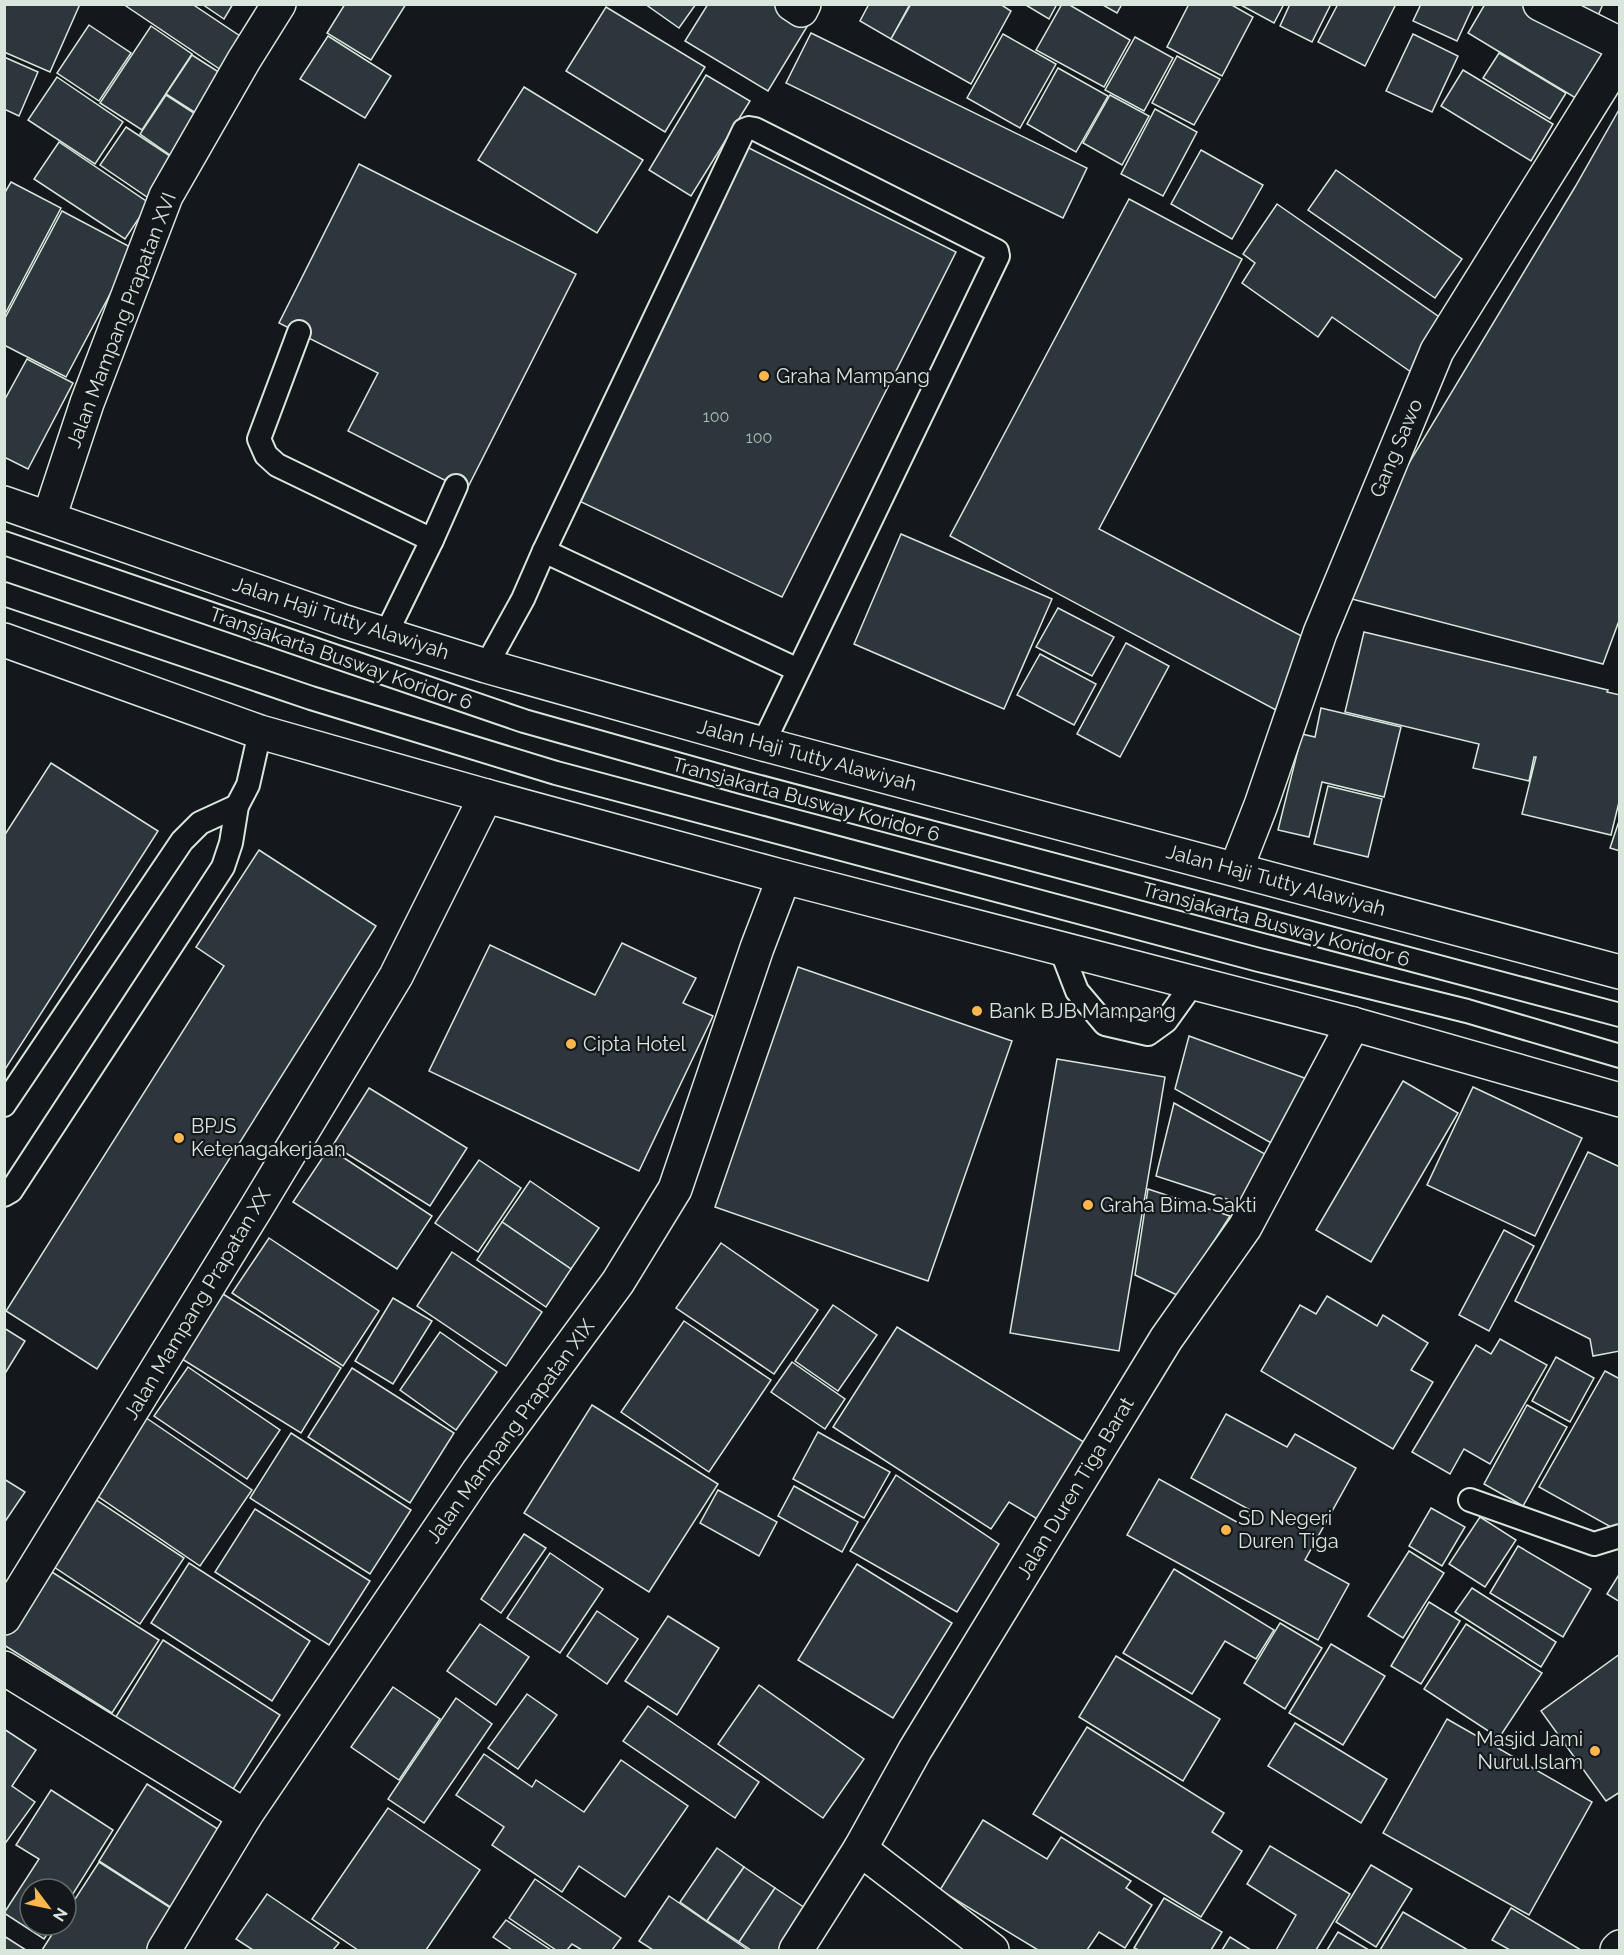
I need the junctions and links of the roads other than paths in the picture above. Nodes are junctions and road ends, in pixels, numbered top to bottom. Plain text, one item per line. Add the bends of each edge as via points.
1 (279, 4) edge
2 (792, 4) edge
3 (804, 4) edge
4 (1540, 4) edge
5 (1620, 44) edge
6 (1620, 57) edge
7 (299, 332) dead end
8 (456, 486) dead end
9 (4, 503) edge
10 (49, 518) junction
11 (432, 540) junction
12 (4, 543) edge
13 (544, 550) junction
14 (4, 594) edge
15 (386, 634) junction
16 (4, 640) edge
17 (486, 666) junction
18 (798, 669) junction
19 (260, 732) junction
20 (763, 744) junction
21 (486, 796) junction
22 (237, 806) junction
23 (1236, 869) junction
24 (784, 877) junction
25 (1060, 947) junction
26 (1620, 972) edge
27 (1194, 982) junction
28 (1620, 1015) edge
29 (1353, 1024) junction
30 (1620, 1056) edge
31 (1620, 1100) edge
32 (4, 1105) edge
33 (4, 1195) edge
34 (1470, 1500) dead end
35 (1620, 1536) edge
36 (4, 1618) edge
37 (4, 1668) edge
38 (245, 1816) junction
39 (860, 1849) junction
40 (164, 1950) edge
41 (796, 1950) edge
42 (992, 1950) edge

1 - 10 street, Jalan Mampang Prapatan XVI via 166,196 87,403
2 - 3 street via 801,10
4 - 5 street
6 - 23 street, Gang Sawo via 1437,351 1320,633
7 - 11 lane via 259,439 266,455 277,465
8 - 11 lane
9 - 10 street, Jalan Haji Tutty Alawiyah
10 - 15 street, Jalan Haji Tutty Alawiyah
11 - 15 lane
12 - 28 lane, Transjakarta Busway Koridor 6 via 524,721
13 - 17 lane via 523,599
13 - 18 lane
13 - 18 lane via 744,130 755,129 997,251 998,256
14 - 30 lane, Transjakarta Busway Koridor 6 via 311,698 556,773 1248,957 1467,1011
15 - 17 street, Jalan Haji Tutty Alawiyah
16 - 19 street
17 - 20 street, Jalan Haji Tutty Alawiyah
18 - 20 lane
19 - 21 street
19 - 22 lane via 248,785
20 - 23 street, Jalan Haji Tutty Alawiyah
21 - 24 street
21 - 36 street, Jalan Mampang Prapatan XX via 396,976
22 - 32 lane via 200,823 182,841
22 - 33 lane via 223,867 11,1191
23 - 26 street, Jalan Haji Tutty Alawiyah
24 - 25 street
24 - 38 street, Jalan Mampang Prapatan XIX via 675,1189 618,1282 478,1472
25 - 27 street
25 - 27 lane via 1077,991 1105,1024 1148,1034 1166,1021
27 - 29 street
29 - 31 street
29 - 39 street, Jalan Duren Tiga Barat via 1245,1227 1166,1338 915,1750
34 - 35 lane via 1594,1544
37 - 38 street
38 - 40 street, Jalan Mampang Prapatan XIX
39 - 41 street, Jalan Duren Tiga Barat
39 - 42 street

